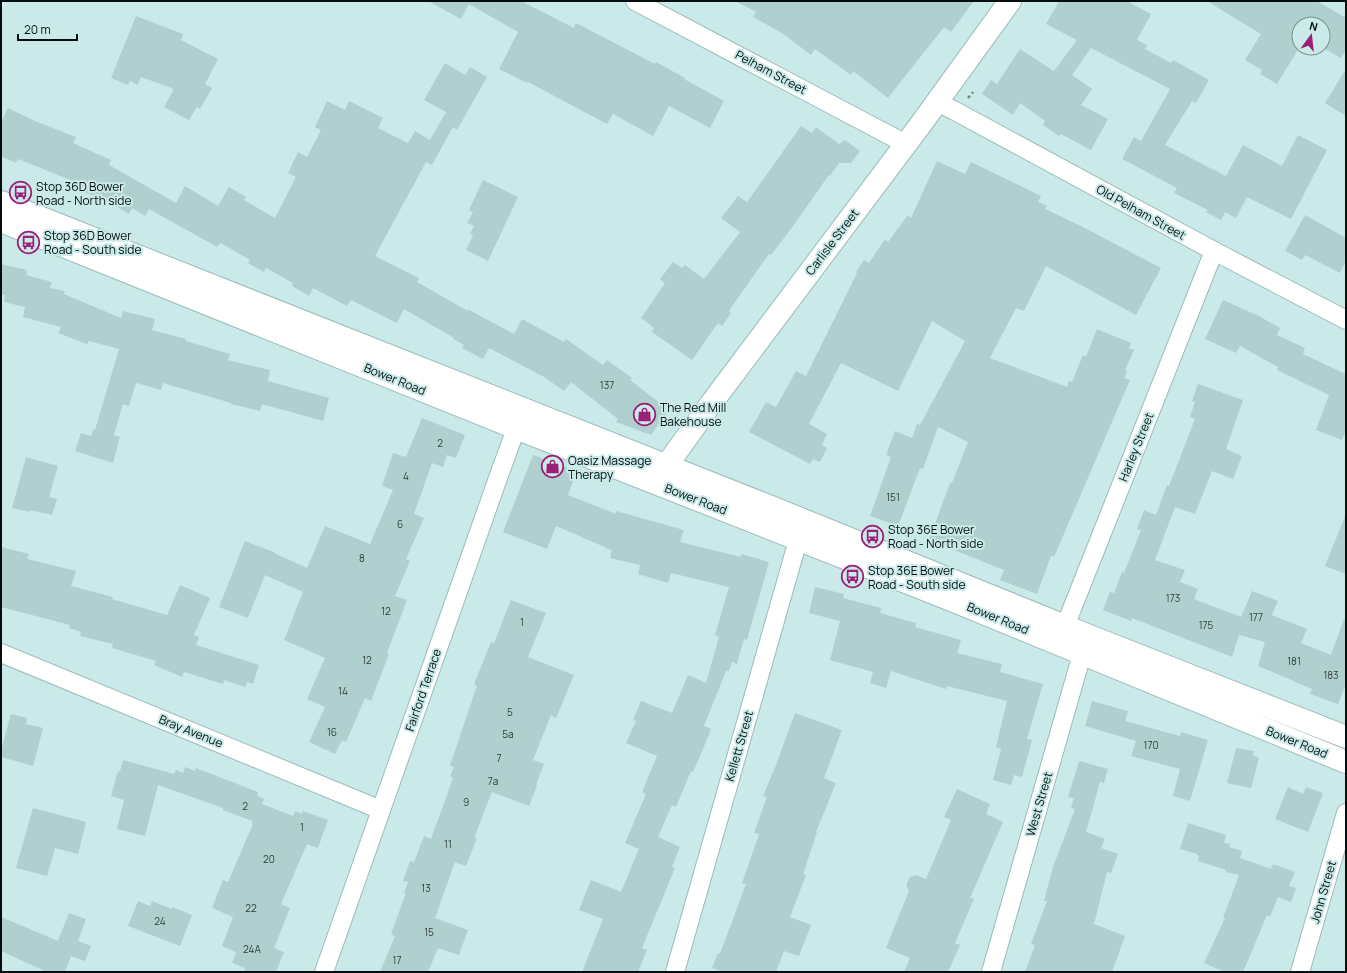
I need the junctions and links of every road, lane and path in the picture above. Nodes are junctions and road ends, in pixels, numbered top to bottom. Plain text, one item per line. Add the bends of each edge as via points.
1 (635, 1) edge
2 (1010, 1) edge
3 (937, 102) junction
4 (906, 144) junction
5 (1, 202) edge
6 (1, 221) edge
7 (1214, 251) junction
8 (1346, 320) edge
9 (520, 418) junction
10 (660, 474) junction
11 (801, 529) junction
12 (1062, 635) junction
13 (1085, 644) junction
14 (1, 653) edge
15 (1346, 737) edge
16 (1346, 762) edge
17 (381, 810) junction
18 (1346, 813) edge
19 (324, 972) edge
20 (675, 972) edge
21 (991, 972) edge
22 (1300, 972) edge

1 - 4 street, Pelham Street
2 - 3 main road, Carlisle Street
3 - 4 main road, Carlisle Street
3 - 7 street, Old Pelham Street
4 - 10 main road, Carlisle Street
5 - 9 main road, Bower Road via 263,305
6 - 9 main road, Bower Road
7 - 8 street, Old Pelham Street
7 - 12 street, Harley Street
9 - 10 main road, Bower Road
9 - 17 street, Fairford Terrace
10 - 11 main road, Bower Road
11 - 12 main road, Bower Road
11 - 20 street, Kellett Street
12 - 13 main road, Bower Road
13 - 15 main road, Bower Road
13 - 16 main road, Bower Road
13 - 21 street, West Street
14 - 17 street, Bray Avenue
17 - 19 street, Fairford Terrace
18 - 22 street, John Street

